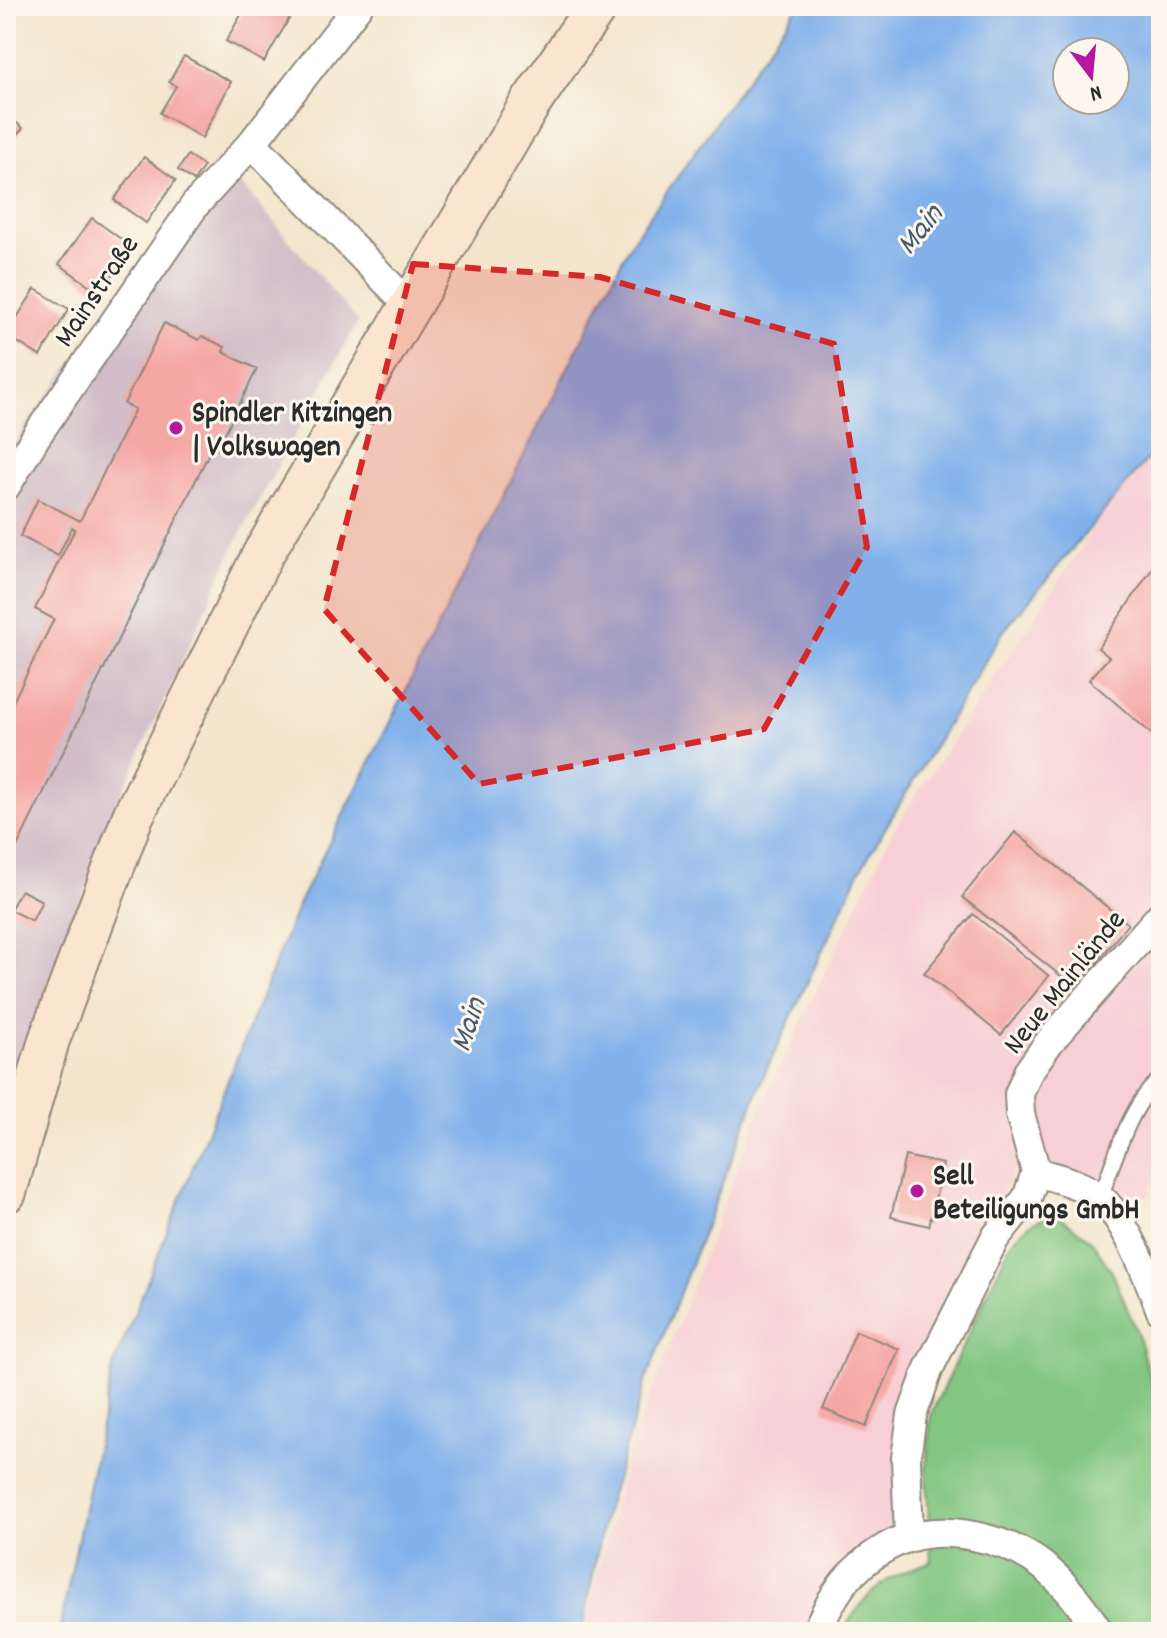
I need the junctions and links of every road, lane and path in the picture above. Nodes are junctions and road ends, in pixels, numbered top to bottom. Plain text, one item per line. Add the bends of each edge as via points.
1 (358, 6) edge
2 (597, 6) edge
3 (252, 143) junction
4 (409, 305) junction
5 (6, 486) edge
6 (1161, 915) edge
7 (1161, 1079) edge
8 (1036, 1172) junction
9 (6, 1192) edge
10 (1100, 1198) junction
11 (1148, 1259) edge
12 (1161, 1311) edge
13 (909, 1537) junction
14 (816, 1632) edge
15 (1099, 1632) edge

1 - 3 street, Mainstraße
2 - 4 main road via 530,104
3 - 4 street
3 - 5 street, Mainstraße via 195,205
4 - 9 main road via 263,554 133,816 49,1040
6 - 8 street, Neue Mainlände via 1028,1072 1019,1094 1020,1114
7 - 10 lane via 1131,1122
8 - 10 street
8 - 13 street via 1027,1198 995,1238 929,1368 912,1415 906,1458
10 - 11 street
11 - 12 street
13 - 14 street via 855,1570
13 - 15 street via 969,1536 1003,1543 1034,1559 1061,1582

